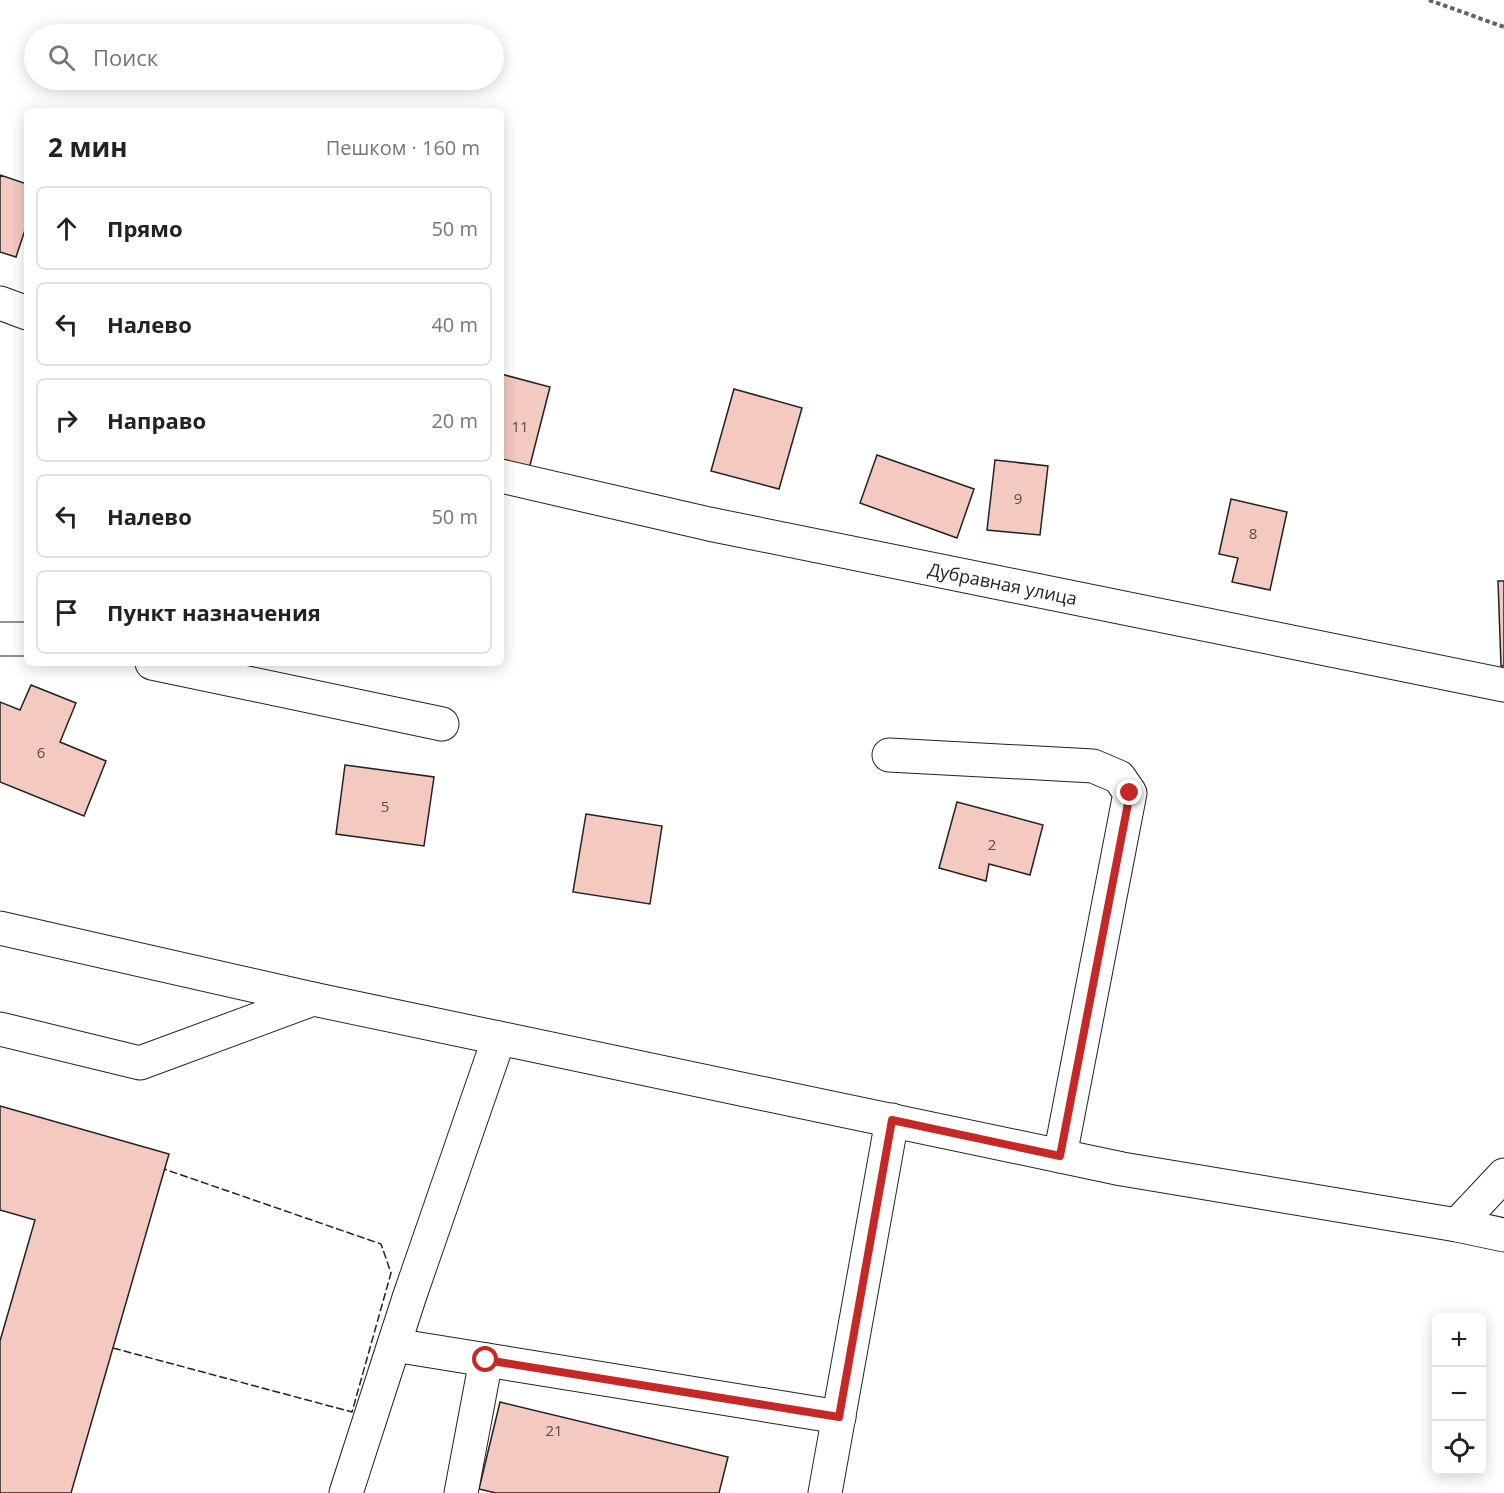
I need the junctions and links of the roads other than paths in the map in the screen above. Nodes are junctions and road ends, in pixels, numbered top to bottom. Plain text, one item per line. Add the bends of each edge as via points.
1 (0, 303) edge
2 (24, 312) edge
3 (504, 477) edge
4 (0, 639) edge
5 (24, 639) edge
6 (166, 666) edge
7 (1504, 685) edge
8 (442, 724) dead end
9 (889, 755) dead end
10 (0, 928) edge
11 (313, 999) junction
12 (0, 1029) edge
13 (499, 1038) junction
14 (892, 1120) junction
15 (1060, 1156) junction
16 (1504, 1175) edge
17 (1457, 1225) junction
18 (1504, 1234) edge
19 (394, 1345) junction
20 (486, 1360) junction
21 (839, 1417) junction
22 (346, 1493) edge
23 (461, 1493) edge
24 (825, 1493) edge

1 - 2 main road
3 - 7 main road, Дубравная улица via 720,526
4 - 5 main road
6 - 8 main road
9 - 15 main road via 1093,766 1119,777 1130,793
10 - 11 main road
11 - 12 main road via 140,1063
11 - 13 main road
13 - 14 main road
13 - 19 main road
14 - 15 main road
14 - 21 main road
15 - 17 main road
16 - 17 main road
17 - 18 main road
19 - 20 main road
19 - 22 main road
20 - 21 main road
20 - 23 main road
21 - 24 main road

